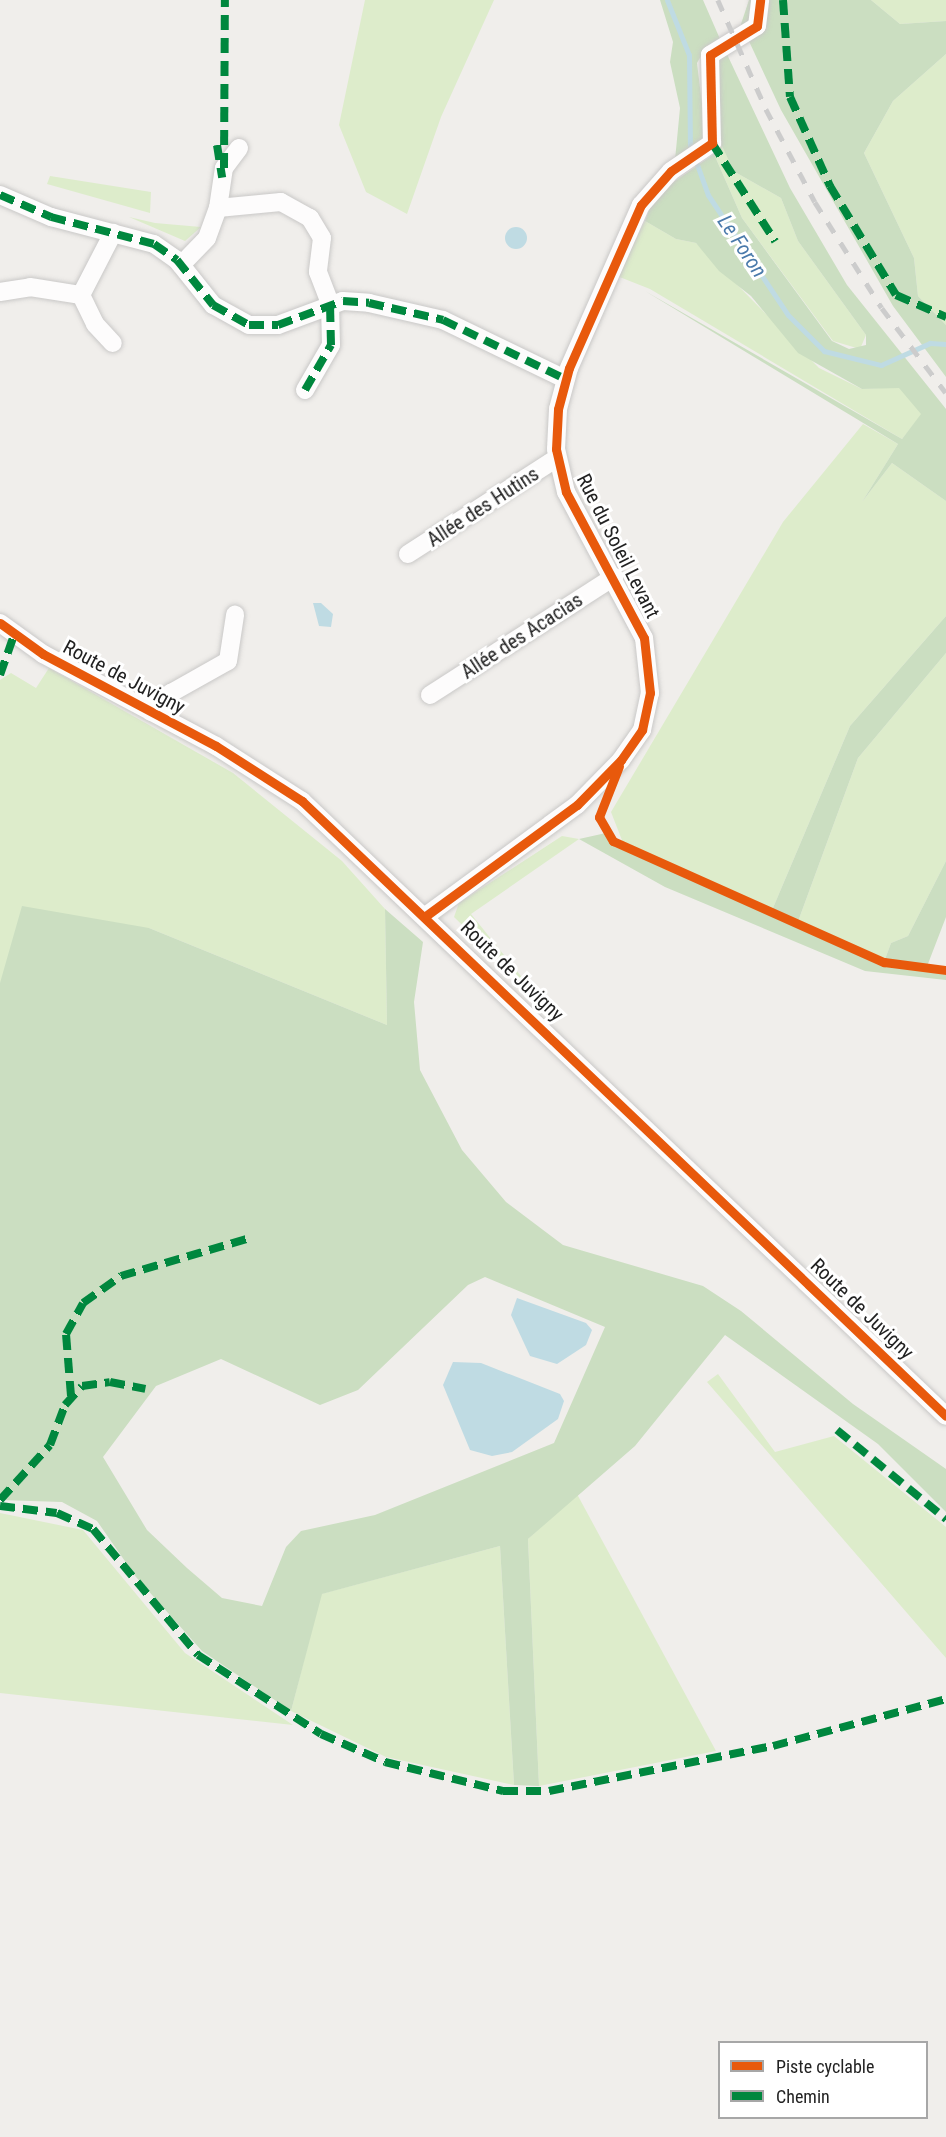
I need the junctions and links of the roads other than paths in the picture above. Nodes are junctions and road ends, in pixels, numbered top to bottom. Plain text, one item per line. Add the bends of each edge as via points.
1 (760, 0) edge
2 (239, 148) dead end
3 (0, 195) edge
4 (218, 208) junction
5 (112, 232) junction
6 (181, 265) junction
7 (0, 292) edge
8 (81, 295) junction
9 (330, 304) junction
10 (113, 343) dead end
11 (565, 379) junction
12 (305, 390) dead end
13 (557, 459) junction
14 (408, 554) dead end
15 (614, 577) junction
16 (235, 615) dead end
17 (0, 623) edge
18 (430, 695) dead end
19 (151, 712) junction
20 (427, 915) junction
21 (946, 1416) edge

1 - 11 street, Rue du Soleil Levant via 757,26 713,52 707,64 714,135 708,148 679,165 637,212
2 - 4 street via 224,168
3 - 5 street via 51,217
4 - 6 street via 207,238
4 - 9 street via 281,202 310,218 322,238 319,276
5 - 6 street via 154,244
5 - 8 street
6 - 9 street via 213,305 256,327 282,323
7 - 8 street via 30,287
8 - 10 street via 94,324
9 - 11 street via 369,303 443,320
9 - 12 street via 331,345
11 - 13 street, Rue du Soleil Levant via 558,409
13 - 14 street, Allée des Hutins
13 - 15 street, Rue du Soleil Levant via 571,502
15 - 18 street, Allée des Acacias
15 - 20 street, Rue du Soleil Levant via 647,653 648,704 636,741 577,805
16 - 19 street via 228,661 171,693
17 - 19 street, Route de Juvigny via 44,654
19 - 20 street, Route de Juvigny via 285,788
20 - 21 street, Route de Juvigny

